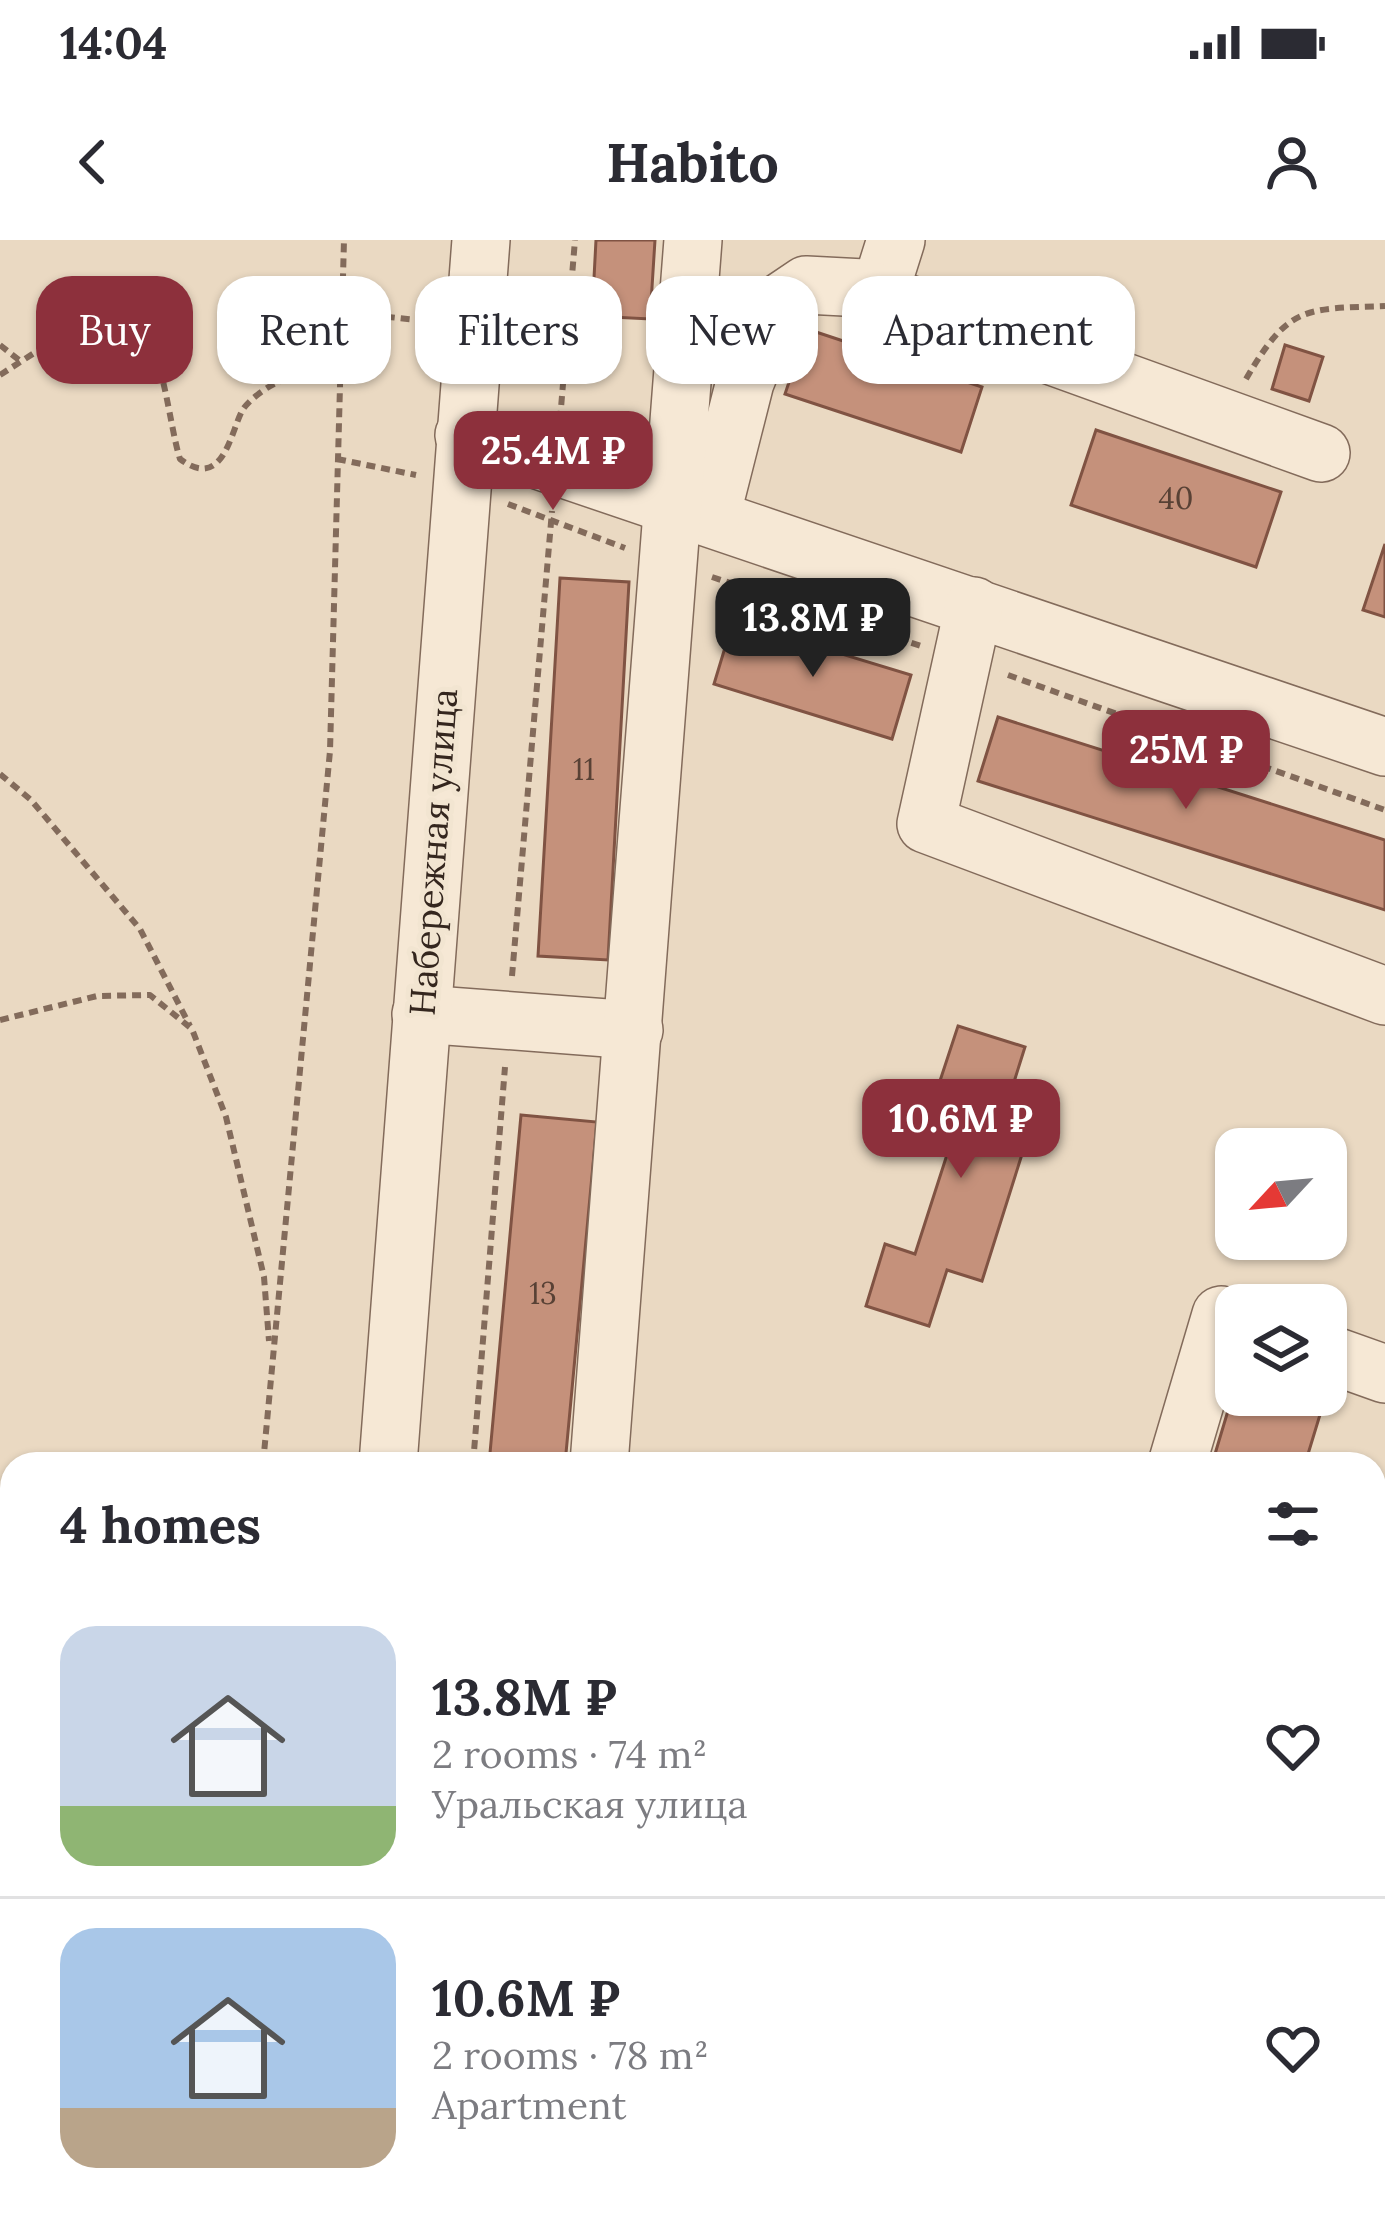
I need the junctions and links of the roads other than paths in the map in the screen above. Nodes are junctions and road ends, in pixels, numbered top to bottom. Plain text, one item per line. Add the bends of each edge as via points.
1 (482, 240) edge
2 (693, 240) edge
3 (896, 240) edge
4 (884, 276) edge
5 (842, 287) edge
6 (1128, 384) edge
7 (1321, 453) dead end
8 (462, 459) junction
9 (691, 509) junction
10 (974, 606) junction
11 (1385, 747) edge
12 (1385, 996) edge
13 (421, 1014) junction
14 (634, 1030) junction
15 (1215, 1336) edge
16 (1347, 1360) edge
17 (1385, 1374) edge
18 (389, 1452) edge
19 (600, 1452) edge
20 (1181, 1452) edge

1 - 8 street, Набережная улица
2 - 9 street
3 - 4 street
5 - 9 street via 806,285 775,306
6 - 7 street
8 - 9 street via 556,465
8 - 13 street, Набережная улица
9 - 10 street
9 - 14 street
10 - 11 street
10 - 12 street via 926,824
13 - 14 street
13 - 18 street, Набережная улица
14 - 19 street
15 - 20 street
16 - 17 street

